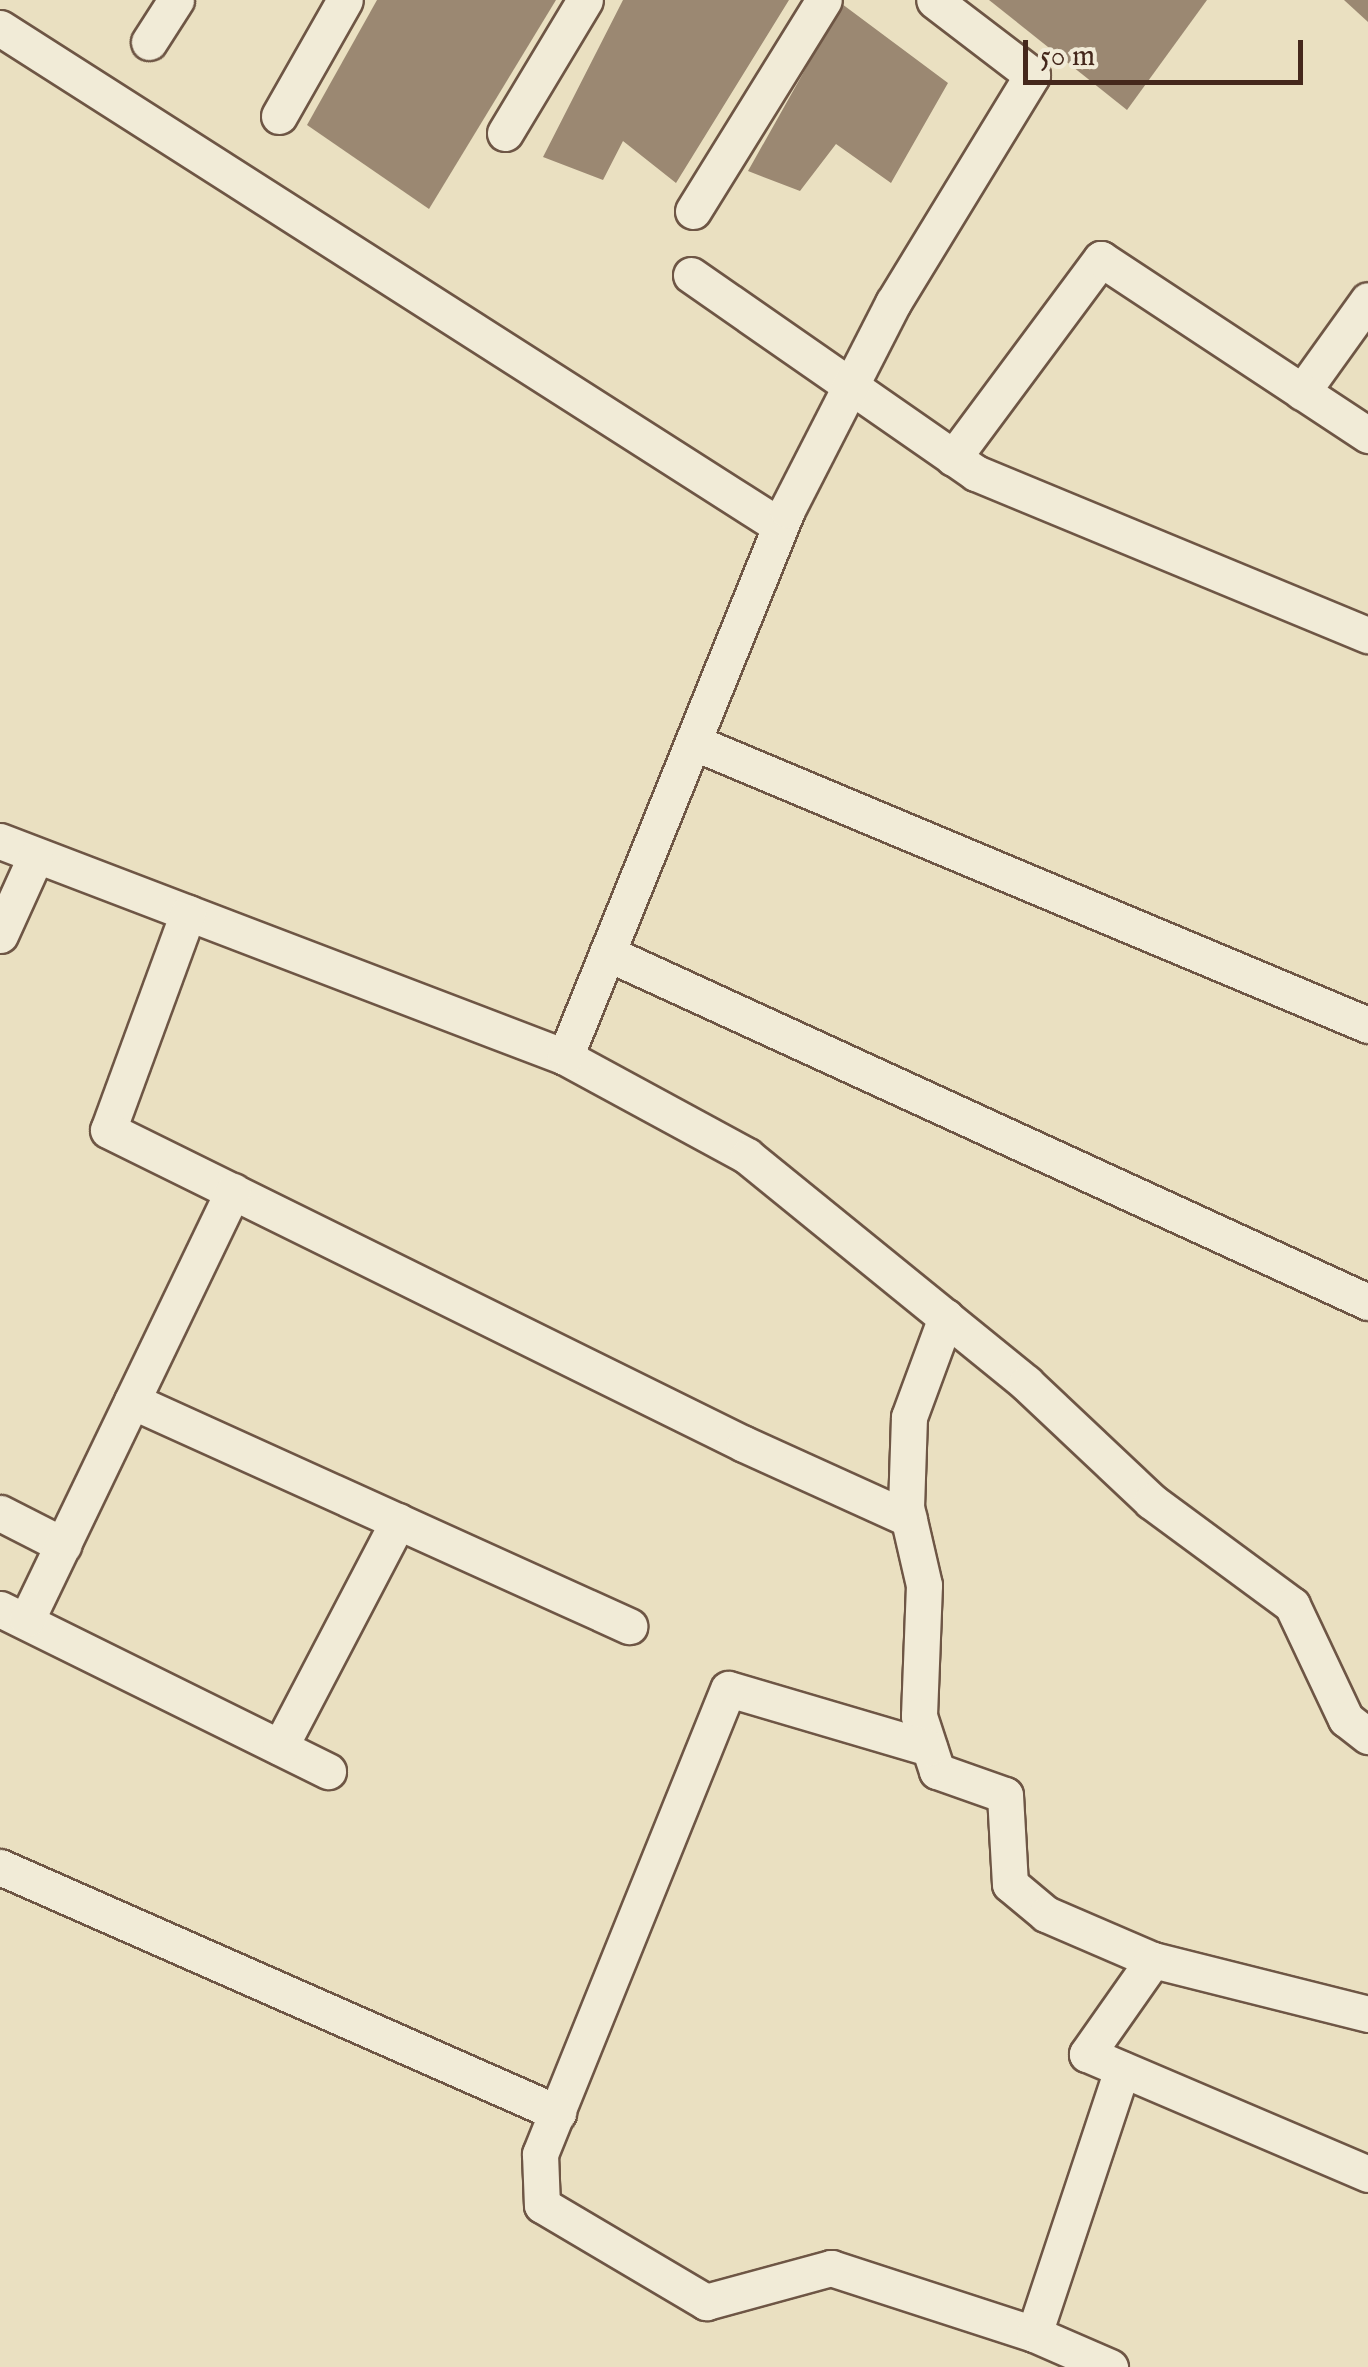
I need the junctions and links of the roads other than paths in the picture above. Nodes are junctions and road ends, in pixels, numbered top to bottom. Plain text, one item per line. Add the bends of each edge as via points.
1 (176, 0) edge
2 (346, 0) edge
3 (585, 0) edge
4 (824, 0) edge
5 (934, 0) edge
6 (0, 28) edge
7 (149, 42) dead end
8 (279, 116) dead end
9 (505, 133) dead end
10 (693, 211) dead end
11 (691, 275) dead end
12 (1368, 300) edge
13 (850, 386) junction
14 (1302, 392) junction
15 (1368, 436) edge
16 (953, 458) junction
17 (780, 526) junction
18 (1368, 636) edge
19 (692, 742) junction
20 (0, 841) edge
21 (35, 858) junction
22 (188, 913) junction
23 (0, 936) edge
24 (607, 953) junction
25 (1368, 1026) edge
26 (565, 1057) junction
27 (232, 1191) junction
28 (1368, 1302) edge
29 (946, 1318) junction
30 (132, 1401) junction
31 (0, 1513) edge
32 (909, 1519) junction
33 (398, 1521) junction
34 (63, 1546) junction
35 (14, 1614) edge
36 (630, 1626) dead end
37 (1368, 1736) edge
38 (280, 1747) junction
39 (929, 1748) junction
40 (328, 1771) dead end
41 (0, 1867) edge
42 (1153, 1960) junction
43 (1368, 2014) edge
44 (1122, 2069) junction
45 (558, 2113) junction
46 (1368, 2174) edge
47 (1034, 2334) junction
48 (1110, 2367) edge

1 - 7 street
2 - 8 street
3 - 9 street
4 - 10 street
5 - 13 street via 1032,75
6 - 17 street
11 - 13 street
12 - 14 street
13 - 16 street
13 - 17 street
14 - 15 street
14 - 16 street via 1100,258
16 - 18 street via 976,474
17 - 19 street
19 - 24 street
19 - 25 street
20 - 21 street
21 - 22 street
21 - 23 street
22 - 26 street
22 - 27 street via 108,1130
24 - 26 street
24 - 28 street
26 - 29 street via 747,1156
27 - 30 street
27 - 32 street
29 - 32 street via 909,1418
29 - 37 street via 1151,1501 1292,1605 1346,1719
30 - 33 street
30 - 34 street
31 - 34 street
32 - 39 street via 924,1584 918,1716
33 - 36 street
33 - 38 street
34 - 35 street
35 - 38 street
38 - 40 street
39 - 42 street via 937,1771 1005,1796 1010,1884 1046,1914
39 - 45 street via 728,1689
41 - 45 street
42 - 43 street
42 - 44 street via 1087,2054
44 - 46 street
44 - 47 street
45 - 47 street via 540,2154 542,2206 706,2302 831,2268
47 - 48 street

